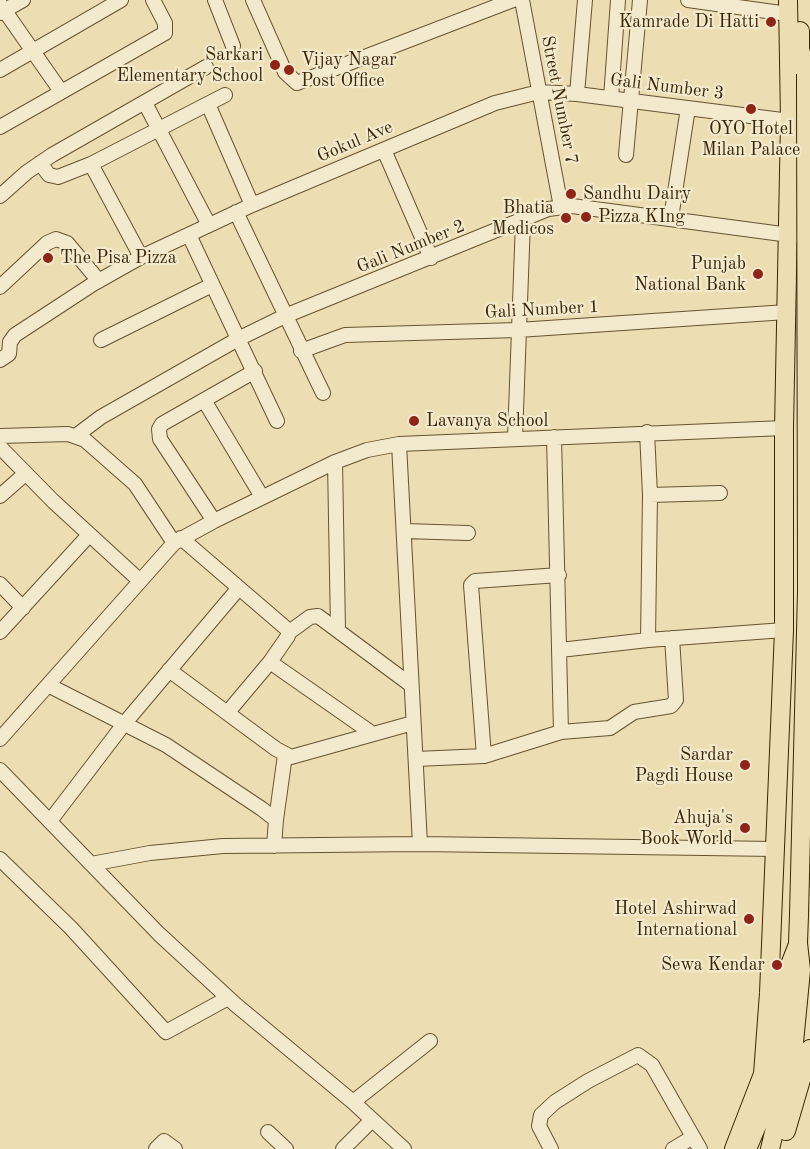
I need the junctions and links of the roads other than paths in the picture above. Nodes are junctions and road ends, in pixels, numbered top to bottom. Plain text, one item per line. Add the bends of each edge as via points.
1 (22, 0) edge
2 (121, 0) edge
3 (153, 0) edge
4 (215, 0) edge
5 (253, 0) edge
6 (513, 0) edge
7 (522, 0) edge
8 (585, 0) edge
9 (618, 0) edge
10 (640, 0) edge
11 (688, 0) edge
12 (792, 5) edge
13 (2, 9) edge
14 (233, 46) dead end
15 (810, 50) edge
16 (34, 52) junction
17 (206, 68) dead end
18 (0, 70) edge
19 (806, 74) junction
20 (60, 90) junction
21 (539, 92) junction
22 (577, 94) junction
23 (225, 95) dead end
24 (611, 98) junction
25 (632, 101) junction
26 (145, 103) junction
27 (208, 104) junction
28 (688, 108) junction
29 (790, 121) junction
30 (0, 127) edge
31 (159, 130) junction
32 (384, 150) junction
33 (626, 155) dead end
34 (40, 163) junction
35 (91, 164) junction
36 (0, 196) edge
37 (252, 205) junction
38 (561, 207) junction
39 (236, 212) junction
40 (671, 218) junction
41 (523, 221) junction
42 (209, 225) junction
43 (189, 235) junction
44 (788, 235) junction
45 (810, 236) edge
46 (141, 257) junction
47 (431, 258) junction
48 (99, 281) junction
49 (212, 285) junction
50 (0, 287) edge
51 (787, 312) junction
52 (285, 316) junction
53 (518, 330) junction
54 (238, 339) junction
55 (101, 340) dead end
56 (301, 351) junction
57 (0, 360) edge
58 (255, 371) junction
59 (323, 393) dead end
60 (204, 400) junction
61 (277, 421) dead end
62 (784, 428) junction
63 (647, 432) junction
64 (77, 435) junction
65 (0, 436) edge
66 (554, 437) junction
67 (515, 438) junction
68 (399, 444) junction
69 (0, 447) edge
70 (335, 462) junction
71 (25, 474) junction
72 (720, 493) dead end
73 (650, 495) junction
74 (0, 496) edge
75 (262, 497) junction
76 (214, 521) junction
77 (404, 531) junction
78 (468, 533) dead end
79 (89, 535) junction
80 (178, 541) junction
81 (559, 575) junction
82 (139, 580) junction
83 (0, 584) edge
84 (238, 589) junction
85 (23, 609) junction
86 (338, 630) junction
87 (784, 630) junction
88 (0, 632) edge
89 (288, 633) junction
90 (672, 638) junction
91 (648, 640) junction
92 (560, 650) junction
93 (270, 662) junction
94 (169, 670) junction
95 (48, 685) junction
96 (411, 685) junction
97 (228, 712) junction
98 (413, 723) junction
99 (124, 724) junction
100 (561, 732) junction
101 (373, 734) junction
102 (0, 739) edge
103 (285, 755) junction
104 (484, 756) junction
105 (416, 759) junction
106 (0, 770) edge
107 (50, 820) junction
108 (276, 820) junction
109 (420, 844) junction
110 (274, 846) junction
111 (775, 849) junction
112 (0, 859) edge
113 (91, 864) junction
114 (798, 943) junction
115 (777, 992) junction
116 (228, 998) junction
117 (430, 1041) dead end
118 (808, 1061) edge
119 (353, 1101) junction
120 (372, 1120) junction
121 (268, 1132) dead end
122 (696, 1143) edge
123 (156, 1149) edge
124 (175, 1149) edge
125 (286, 1149) edge
126 (343, 1149) edge
127 (404, 1149) edge
128 (550, 1149) edge
129 (673, 1149) edge
130 (734, 1149) edge
131 (747, 1149) edge
132 (770, 1149) edge
133 (781, 1149) edge

1 - 13 street
2 - 16 street
3 - 20 street via 165,23 165,33
4 - 14 street
5 - 6 street via 285,72 297,83
7 - 21 street, Street Number 7
8 - 22 street
9 - 24 street
10 - 25 street
11 - 12 street
12 - 19 main road
12 - 29 main road
13 - 16 street
15 - 19 main road
16 - 18 street
16 - 20 street
17 - 26 street
19 - 114 main road, bridge via 807,591
20 - 30 street
21 - 22 street, Gali Number 3
21 - 32 street, Gokul Ave via 480,108
21 - 38 street, Street Number 7
22 - 24 street, Gali Number 3
23 - 27 street
24 - 25 street, Gali Number 3
25 - 28 street, Gali Number 3
25 - 33 street
26 - 31 street
26 - 34 street
27 - 31 street
27 - 37 street
28 - 29 street, Gali Number 3
28 - 40 street
29 - 44 main road
31 - 35 street
31 - 42 street
32 - 37 street, Gokul Ave
32 - 47 street
34 - 35 street via 53,177
34 - 36 street
35 - 46 street
37 - 39 street, Gokul Ave
38 - 40 street, Gali Number 2
38 - 41 street, Gali Number 2
39 - 42 street, Gokul Ave
39 - 52 street
40 - 44 street, Gali Number 2
41 - 47 street, Gali Number 2
41 - 53 street
42 - 43 street, Gokul Ave
43 - 46 street, Gokul Ave
43 - 49 street
44 - 45 street, Gali Number 2
44 - 51 main road
46 - 48 street, Gokul Ave
47 - 52 street, Gali Number 2
48 - 50 street via 67,243 56,239
48 - 57 street, Gokul Ave via 15,335 9,354
49 - 54 street
49 - 55 street
51 - 53 street, Gali Number 1
51 - 62 main road
52 - 54 street, Gali Number 2
52 - 56 street
53 - 56 street, Gali Number 1 via 345,335
53 - 67 street
54 - 58 street
54 - 64 street, Gali Number 2 via 101,417
56 - 59 street
58 - 60 street
58 - 61 street
60 - 75 street
60 - 76 street via 162,424 159,433
62 - 63 street
62 - 87 main road
63 - 66 street
63 - 73 street
64 - 65 street
64 - 80 street via 123,470
66 - 67 street
66 - 81 street
67 - 68 street
68 - 70 street
68 - 77 street
69 - 71 street
70 - 75 street
70 - 86 street
71 - 74 street
71 - 79 street
72 - 73 street
73 - 91 street
75 - 76 street
76 - 80 street
77 - 78 street
77 - 96 street
79 - 82 street
79 - 85 street
80 - 82 street
80 - 84 street
81 - 92 street
81 - 104 street via 475,580 471,585
82 - 95 street
83 - 85 street
84 - 89 street via 286,627
84 - 94 street
85 - 88 street
86 - 89 street via 315,615
86 - 96 street
87 - 90 street
87 - 111 main road
89 - 93 street
90 - 91 street
90 - 100 street via 676,700 673,705 634,712 610,728
91 - 92 street
92 - 100 street
93 - 97 street
93 - 101 street
94 - 97 street
94 - 99 street
95 - 99 street
95 - 102 street
96 - 98 street
97 - 103 street
98 - 101 street
98 - 105 street
99 - 107 street
99 - 108 street via 203,767
100 - 104 street
101 - 103 street via 296,756
103 - 108 street
104 - 105 street
105 - 109 street
106 - 107 street
107 - 113 street
108 - 110 street
109 - 110 street
109 - 111 street
110 - 113 street via 181,849
111 - 115 main road
112 - 116 street via 70,928 163,1030 172,1031
113 - 116 street
114 - 115 main road
114 - 132 main road via 801,970 793,1053
115 - 130 main road via 763,1074
115 - 131 main road via 781,1056 773,1088
116 - 119 street
117 - 119 street
118 - 133 main road
119 - 120 street
120 - 126 street
120 - 127 street
121 - 125 street
122 - 128 street via 652,1065 638,1055 579,1087 541,1115 539,1126
122 - 129 street
123 - 124 street via 164,1142

